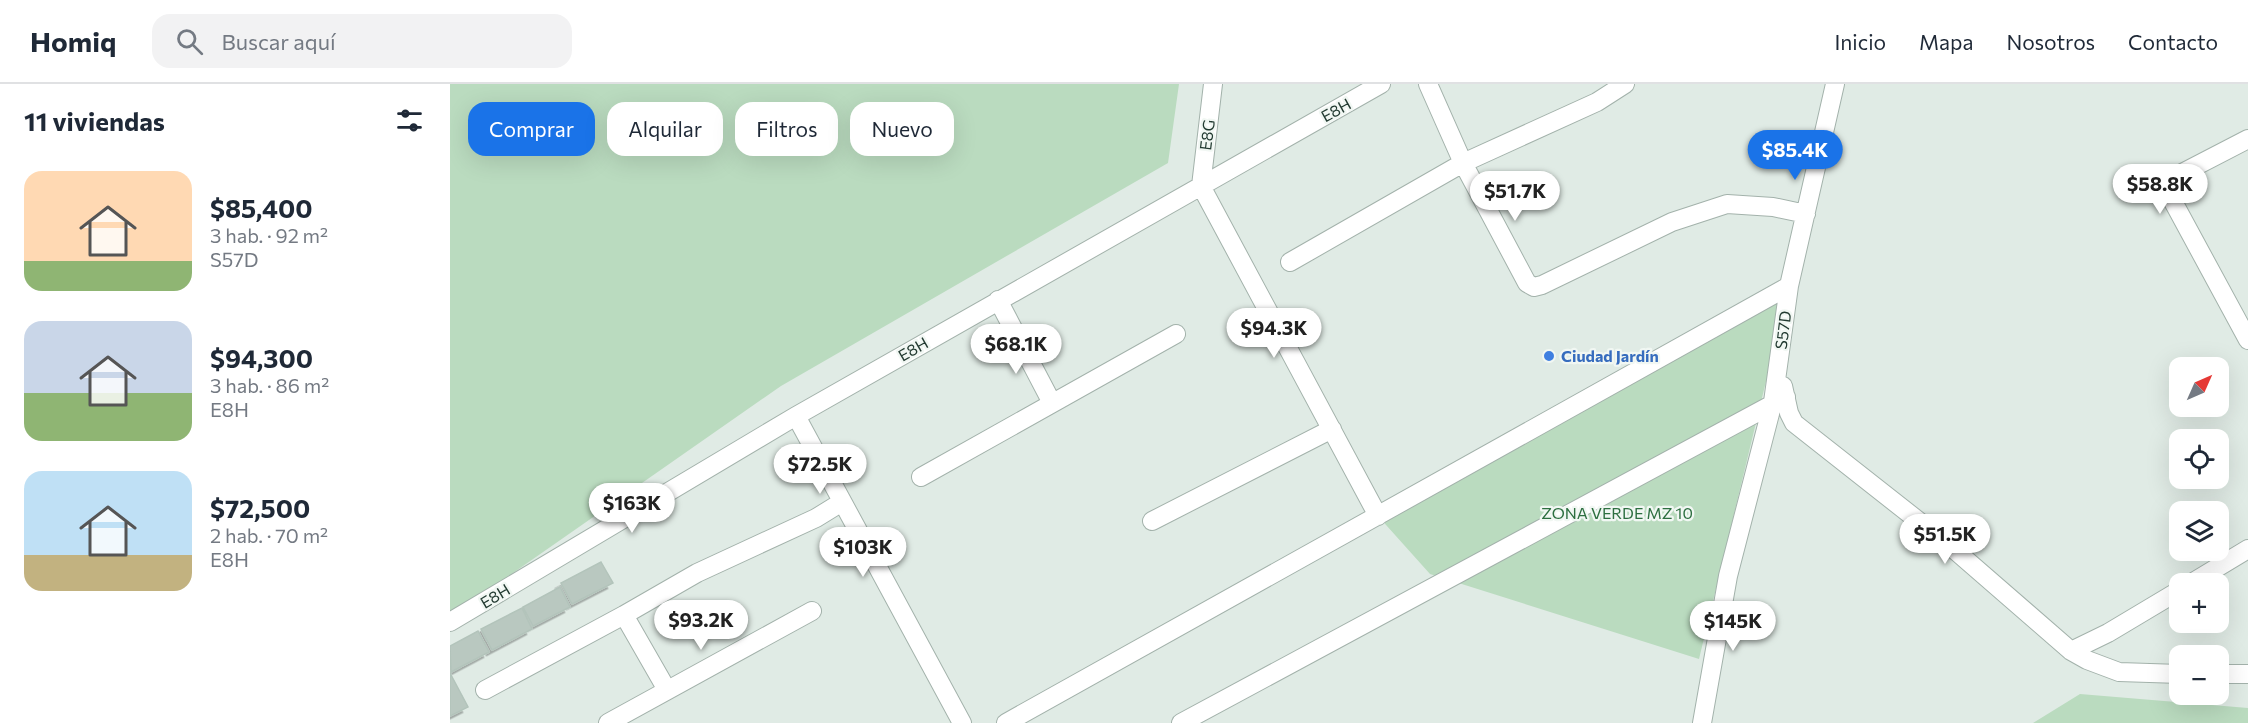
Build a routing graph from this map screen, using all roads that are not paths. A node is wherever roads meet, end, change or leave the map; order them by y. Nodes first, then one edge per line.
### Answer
1 (1214, 84) edge
2 (1381, 84) edge
3 (1428, 84) edge
4 (1625, 84) edge
5 (1835, 84) edge
6 (2248, 139) edge
7 (1463, 163) junction
8 (1201, 186) junction
9 (1806, 214) junction
10 (1290, 262) dead end
11 (1789, 286) junction
12 (998, 300) junction
13 (1176, 334) dead end
14 (2248, 340) edge
15 (1779, 400) junction
16 (1052, 403) junction
17 (796, 416) junction
18 (1332, 429) junction
19 (921, 477) dead end
20 (842, 502) junction
21 (1378, 516) junction
22 (1152, 521) dead end
23 (2248, 549) edge
24 (2208, 573) edge
25 (2169, 597) edge
26 (812, 611) dead end
27 (624, 615) junction
28 (450, 622) edge
29 (2072, 651) junction
30 (2169, 674) edge
31 (2229, 674) edge
32 (2248, 674) edge
33 (485, 690) dead end
34 (667, 690) junction
35 (608, 723) edge
36 (962, 723) edge
37 (1006, 723) edge
38 (1181, 723) edge
39 (1702, 723) edge

1 - 8 street, E8G
2 - 8 street, E8H
3 - 7 street
4 - 7 street
5 - 9 street, S57D
6 - 14 street
7 - 9 street
7 - 10 street
8 - 12 street, E8H
8 - 18 street
9 - 11 street, S57D
11 - 15 street, S57D
11 - 21 street
12 - 16 street
12 - 17 street, E8H
13 - 16 street
15 - 29 street, S57D
15 - 38 street
15 - 39 street
16 - 19 street
17 - 20 street
17 - 28 street, E8H
18 - 21 street
18 - 22 street
20 - 27 street
20 - 36 street
21 - 37 street
23 - 24 street
25 - 29 street
26 - 34 street
27 - 33 street
27 - 34 street
29 - 30 street, S57D
31 - 32 street
34 - 35 street

